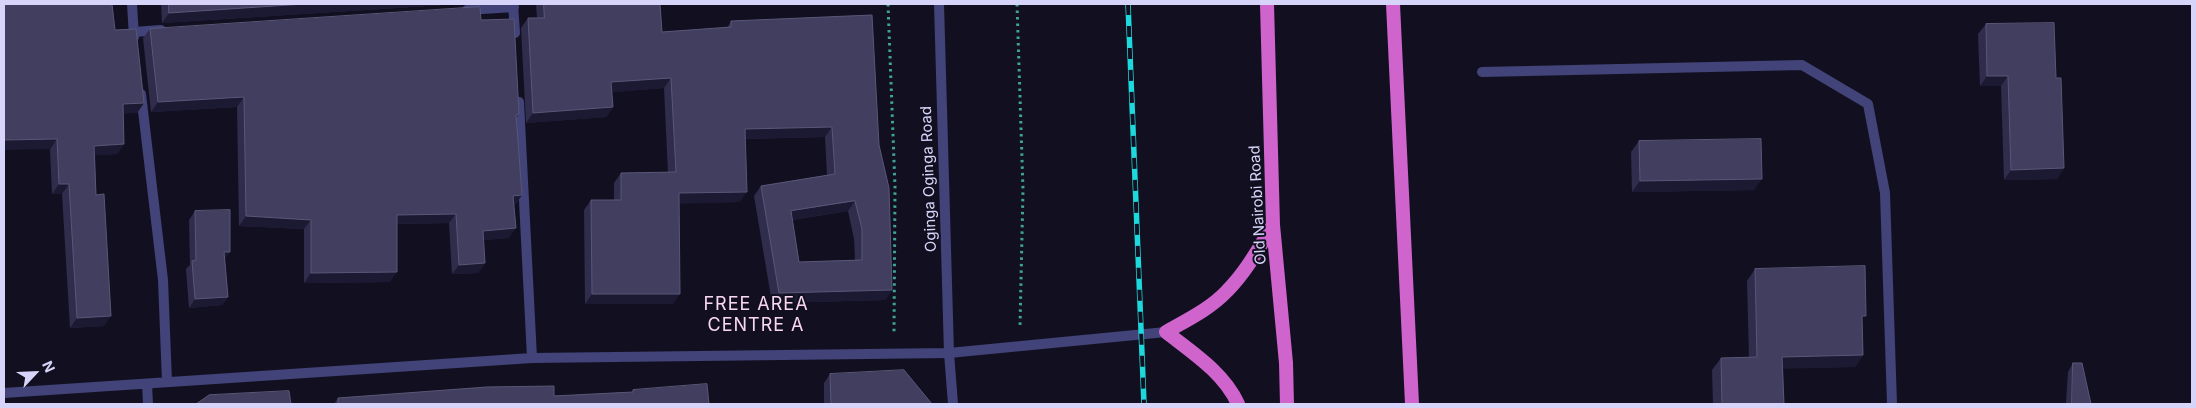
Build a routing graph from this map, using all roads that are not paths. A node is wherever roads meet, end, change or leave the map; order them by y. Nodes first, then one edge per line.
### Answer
1 (132, 4) edge
2 (939, 4) edge
3 (1267, 4) edge
4 (1393, 4) edge
5 (514, 5) edge
6 (455, 10) edge
7 (172, 29) edge
8 (134, 32) junction
9 (516, 46) edge
10 (136, 49) edge
11 (1482, 72) dead end
12 (140, 85) edge
13 (518, 94) edge
14 (1273, 225) junction
15 (1166, 332) junction
16 (949, 353) junction
17 (532, 358) junction
18 (167, 382) junction
19 (147, 384) junction
20 (4, 393) edge
21 (148, 404) edge
22 (953, 404) edge
23 (1238, 404) edge
24 (1287, 404) edge
25 (1412, 404) edge
26 (1892, 404) edge

1 - 8 street
2 - 16 street, Oginga Oginga Road
3 - 14 highway, Old Nairobi Road
4 - 25 highway
5 - 6 street
5 - 9 street
7 - 8 street
8 - 10 street
11 - 26 street
12 - 18 street
13 - 17 street
14 - 15 highway
14 - 24 highway, Old Nairobi Road
15 - 16 street
15 - 23 highway
16 - 17 street
16 - 22 street, Oginga Oginga Road
17 - 18 street
18 - 19 street
19 - 20 street
19 - 21 street

